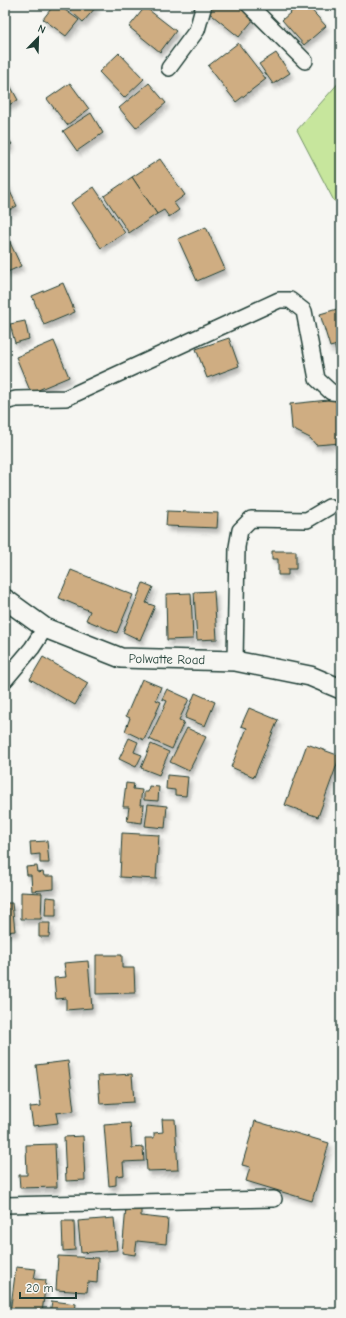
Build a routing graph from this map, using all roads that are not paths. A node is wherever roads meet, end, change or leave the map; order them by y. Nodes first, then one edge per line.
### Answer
1 (204, 5) edge
2 (249, 5) edge
3 (305, 61) dead end
4 (169, 68) dead end
5 (341, 392) edge
6 (5, 402) edge
7 (329, 508) dead end
8 (5, 599) edge
9 (45, 628) junction
10 (235, 661) junction
11 (5, 680) edge
12 (341, 688) edge
13 (274, 1199) dead end
14 (5, 1205) edge

1 - 4 street
2 - 3 street
5 - 6 street
7 - 10 street
8 - 9 street, Polwatte Road
9 - 10 street, Polwatte Road
9 - 11 street
10 - 12 street, Polwatte Road
13 - 14 street

